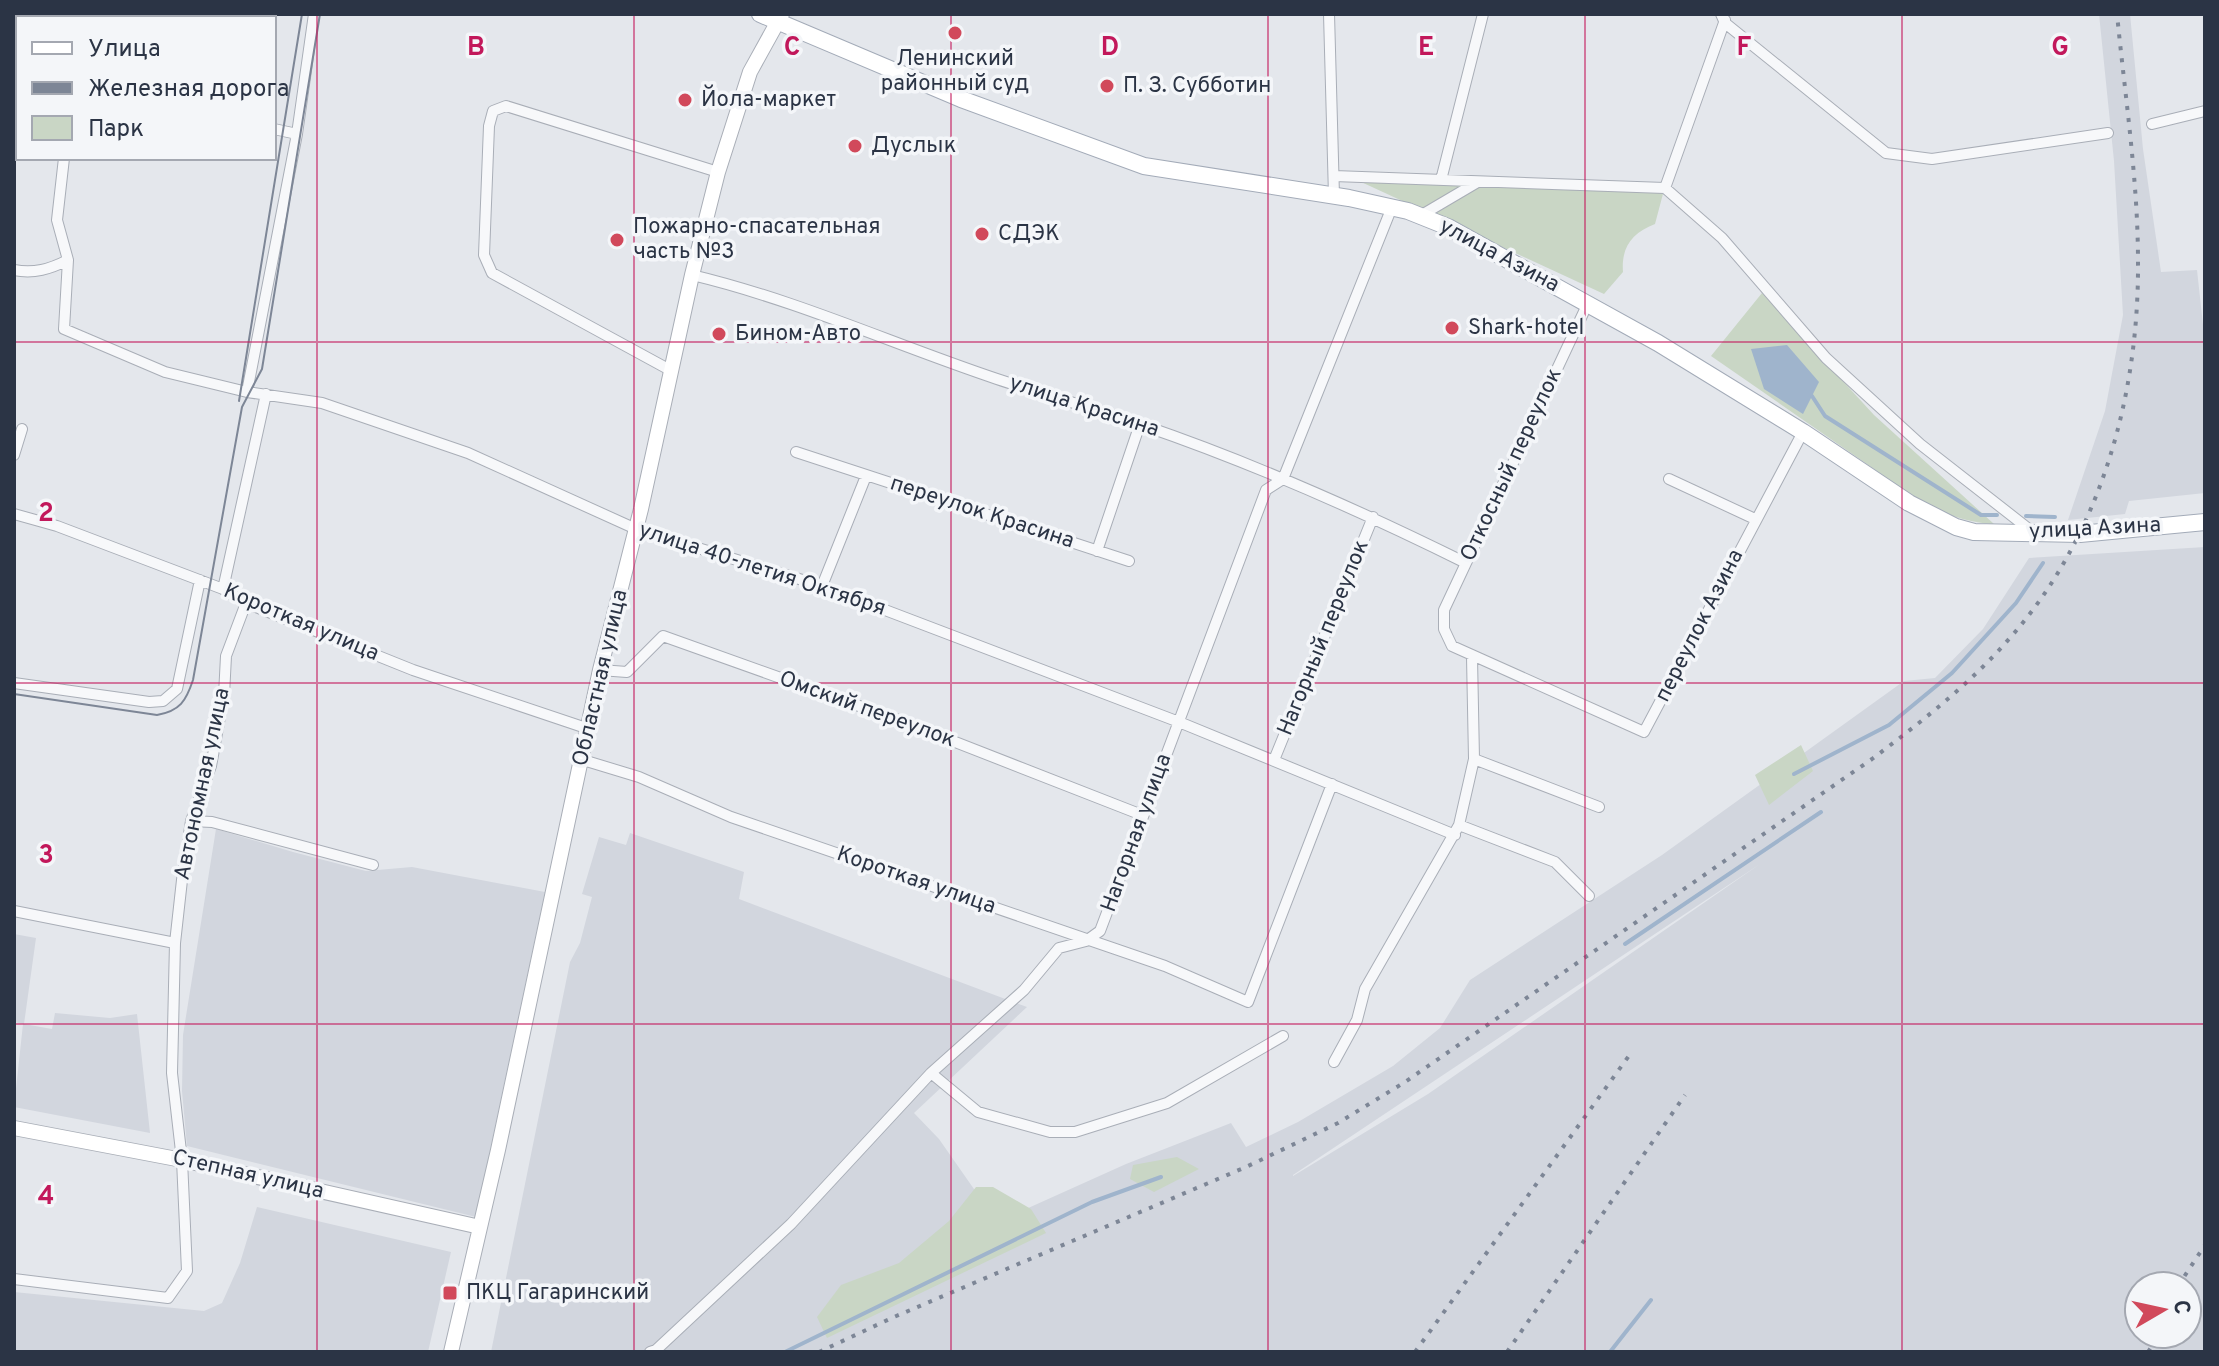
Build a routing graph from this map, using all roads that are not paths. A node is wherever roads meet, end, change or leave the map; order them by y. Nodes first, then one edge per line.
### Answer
1 (314, 14) edge
2 (760, 14) edge
3 (1329, 14) edge
4 (1483, 14) edge
5 (1724, 17) edge
6 (780, 18) edge
7 (2205, 111) edge
8 (2152, 124) dead end
9 (276, 129) edge
10 (2108, 133) dead end
11 (297, 134) junction
12 (64, 160) edge
13 (718, 172) junction
14 (1334, 176) junction
15 (1441, 180) junction
16 (1478, 182) junction
17 (1665, 188) junction
18 (1334, 196) junction
19 (1392, 207) junction
20 (1420, 216) junction
21 (68, 260) junction
22 (14, 270) edge
23 (692, 275) junction
24 (1588, 303) junction
25 (670, 370) junction
26 (247, 392) junction
27 (266, 394) junction
28 (1140, 424) junction
29 (22, 429) dead end
30 (1803, 432) junction
31 (796, 452) dead end
32 (14, 455) edge
33 (866, 476) junction
34 (1283, 479) junction
35 (1669, 479) dead end
36 (15, 514) edge
37 (1373, 517) junction
38 (1755, 519) junction
39 (2205, 522) edge
40 (636, 529) junction
41 (14, 530) edge
42 (2034, 533) junction
43 (1097, 551) junction
44 (1129, 561) dead end
45 (1466, 563) junction
46 (200, 580) junction
47 (822, 586) junction
48 (223, 589) junction
49 (246, 603) junction
50 (1472, 657) junction
51 (600, 670) junction
52 (14, 683) edge
53 (1179, 722) junction
54 (589, 729) junction
55 (1474, 759) junction
56 (583, 760) junction
57 (1274, 760) junction
58 (1332, 784) junction
59 (1599, 807) dead end
60 (1142, 815) junction
61 (191, 821) junction
62 (1457, 830) junction
63 (373, 865) dead end
64 (1589, 896) dead end
65 (14, 911) edge
66 (1086, 941) junction
67 (175, 943) junction
68 (1283, 1036) dead end
69 (1334, 1062) dead end
70 (931, 1073) junction
71 (14, 1128) edge
72 (182, 1160) junction
73 (480, 1227) junction
74 (14, 1279) edge
75 (451, 1352) edge
76 (650, 1352) edge

1 - 11 street
2 - 6 main road, улица Азина
3 - 14 street
4 - 15 street
5 - 10 street
5 - 17 street
6 - 13 main road, Областная улица
6 - 18 main road, улица Азина
7 - 8 street
9 - 11 street
11 - 26 street
12 - 21 street
13 - 23 main road, Областная улица
13 - 25 street
14 - 15 street
14 - 18 street
15 - 16 street
16 - 17 street
16 - 20 street
17 - 42 street
18 - 19 main road, улица Азина
19 - 20 main road, улица Азина
19 - 34 street, Нагорная улица
20 - 24 main road, улица Азина
21 - 22 street
21 - 26 street, улица 40-летия Октября
23 - 25 main road, Областная улица
23 - 28 street, улица Красина
24 - 30 main road, улица Азина
24 - 45 street, Откосный переулок
25 - 40 main road, Областная улица
26 - 27 street, улица 40-летия Октября
27 - 40 street, улица 40-летия Октября
27 - 48 street
28 - 34 street, улица Красина
28 - 43 street, переулок Красина
29 - 32 street
30 - 38 street, переулок Азина
30 - 42 main road, улица Азина
31 - 33 street, переулок Красина
33 - 43 street, переулок Красина
33 - 47 street, переулок Красина
34 - 37 street, улица Красина
34 - 53 street, Нагорная улица
35 - 38 street
36 - 41 street
36 - 46 street, Короткая улица
37 - 45 street, улица Красина
37 - 57 street, Нагорный переулок
38 - 50 street, переулок Азина
39 - 42 main road, улица Азина
40 - 47 street, улица 40-летия Октября
40 - 51 main road, Областная улица
43 - 44 street, переулок Красина
45 - 50 street, Откосный переулок
46 - 48 street, Короткая улица
46 - 52 street, Автономная улица
47 - 53 street, улица 40-летия Октября
48 - 49 street, Короткая улица
49 - 54 street, Короткая улица
49 - 61 street, Автономная улица
50 - 55 street
51 - 54 main road, Областная улица
51 - 60 street, Омский переулок
53 - 57 street, улица 40-летия Октября
53 - 60 street, Нагорная улица
54 - 56 main road, Областная улица
55 - 59 street
55 - 62 street
56 - 66 street, Короткая улица
56 - 73 main road, Областная улица
57 - 58 street, улица 40-летия Октября
58 - 62 street, улица 40-летия Октября
58 - 66 street, Короткая улица
60 - 66 street, Нагорная улица
61 - 63 street
61 - 67 street, Автономная улица
62 - 64 street, улица 40-летия Октября
62 - 69 street
65 - 67 street
66 - 70 street
67 - 72 street, Автономная улица
68 - 70 street
70 - 76 street
71 - 72 main road, Степная улица
72 - 73 main road, Степная улица
72 - 74 street, Автономная улица
73 - 75 main road, Областная улица

